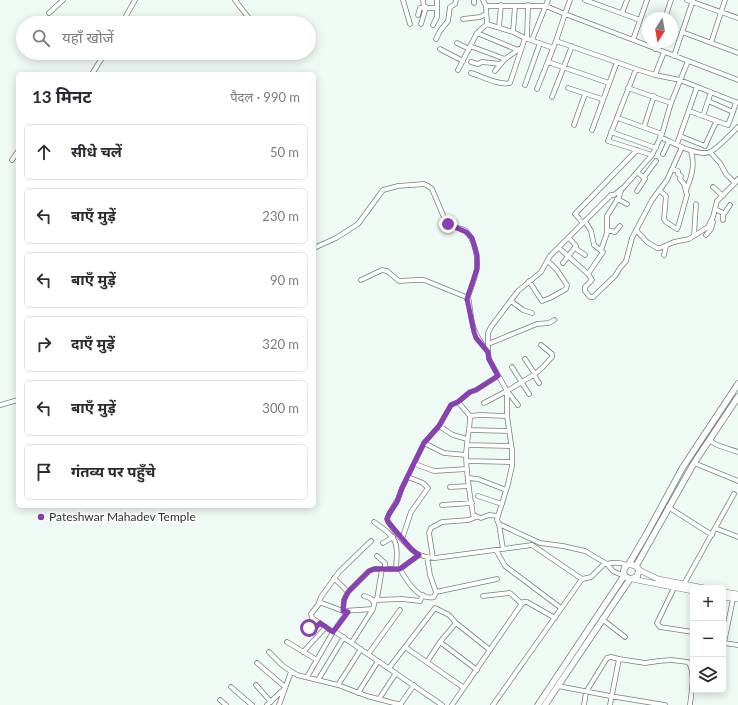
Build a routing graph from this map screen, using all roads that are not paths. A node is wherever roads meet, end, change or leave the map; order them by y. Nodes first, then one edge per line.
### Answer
1 (62, 0) edge
2 (135, 0) edge
3 (235, 0) edge
4 (403, 0) edge
5 (423, 0) edge
6 (437, 0) edge
7 (456, 0) edge
8 (483, 0) edge
9 (548, 0) edge
10 (570, 0) edge
11 (585, 0) edge
12 (627, 0) edge
13 (647, 0) edge
14 (671, 0) edge
15 (687, 0) edge
16 (725, 0) edge
17 (591, 1) edge
18 (692, 1) edge
19 (501, 5) junction
20 (528, 5) junction
21 (486, 6) junction
22 (515, 6) junction
23 (546, 6) junction
24 (425, 7) junction
25 (437, 8) junction
26 (667, 12) edge
27 (721, 12) junction
28 (49, 13) dead end
29 (622, 13) junction
30 (486, 14) junction
31 (565, 14) junction
32 (418, 15) dead end
33 (126, 16) edge
34 (247, 16) edge
35 (738, 18) edge
36 (463, 19) dead end
37 (640, 20) junction
38 (410, 24) dead end
39 (421, 24) dead end
40 (488, 24) junction
41 (433, 25) dead end
42 (499, 27) junction
43 (513, 32) junction
44 (682, 32) junction
45 (477, 33) junction
46 (526, 38) junction
47 (436, 39) dead end
48 (532, 40) junction
49 (633, 40) junction
50 (556, 41) junction
51 (457, 43) dead end
52 (540, 43) junction
53 (642, 43) edge
54 (711, 43) junction
55 (572, 46) junction
56 (469, 48) junction
57 (553, 48) junction
58 (654, 48) edge
59 (440, 49) dead end
60 (520, 49) junction
61 (664, 52) junction
62 (738, 53) edge
63 (674, 56) junction
64 (505, 59) junction
65 (101, 60) edge
66 (463, 61) junction
67 (688, 61) junction
68 (472, 62) dead end
69 (548, 62) junction
70 (617, 62) junction
71 (501, 64) junction
72 (563, 66) junction
73 (636, 69) junction
74 (458, 70) dead end
75 (495, 71) dead end
76 (93, 72) edge
77 (472, 73) dead end
78 (655, 75) junction
79 (680, 80) junction
80 (738, 80) edge
81 (609, 83) junction
82 (525, 85) dead end
83 (697, 87) junction
84 (568, 88) dead end
85 (628, 88) junction
86 (537, 89) dead end
87 (711, 92) junction
88 (585, 94) junction
89 (654, 96) junction
90 (552, 97) dead end
91 (602, 99) junction
92 (708, 101) junction
93 (737, 102) edge
94 (671, 103) junction
95 (689, 111) junction
96 (733, 112) junction
97 (703, 116) junction
98 (618, 118) junction
99 (716, 122) junction
100 (574, 125) dead end
101 (644, 127) junction
102 (738, 127) edge
103 (592, 130) dead end
104 (611, 132) junction
105 (661, 135) junction
106 (680, 136) junction
107 (669, 141) junction
108 (677, 144) junction
109 (682, 146) junction
110 (656, 148) junction
111 (637, 150) junction
112 (690, 151) junction
113 (710, 152) junction
114 (16, 154) edge
115 (663, 154) dead end
116 (652, 155) junction
117 (12, 160) dead end
118 (656, 161) dead end
119 (672, 169) junction
120 (637, 172) junction
121 (678, 174) junction
122 (644, 177) junction
123 (675, 180) dead end
124 (737, 181) edge
125 (713, 187) dead end
126 (621, 190) junction
127 (659, 190) junction
128 (685, 190) junction
129 (637, 191) dead end
130 (723, 196) junction
131 (617, 199) junction
132 (627, 204) dead end
133 (696, 204) dead end
134 (730, 205) dead end
135 (715, 209) junction
136 (724, 214) junction
137 (713, 217) junction
138 (723, 220) dead end
139 (584, 222) junction
140 (620, 226) dead end
141 (607, 230) junction
142 (636, 230) junction
143 (694, 235) junction
144 (706, 235) dead end
145 (569, 238) junction
146 (666, 246) junction
147 (316, 247) edge
148 (559, 248) junction
149 (575, 248) junction
150 (602, 250) junction
151 (664, 254) dead end
152 (585, 255) dead end
153 (568, 257) junction
154 (548, 261) junction
155 (563, 263) dead end
156 (588, 274) junction
157 (361, 280) dead end
158 (529, 281) junction
159 (467, 299) junction
160 (511, 301) junction
161 (532, 313) dead end
162 (554, 320) dead end
163 (488, 344) junction
164 (541, 344) dead end
165 (488, 352) junction
166 (525, 359) dead end
167 (512, 367) dead end
168 (534, 374) junction
169 (498, 376) junction
170 (522, 383) junction
171 (539, 383) dead end
172 (738, 384) edge
173 (507, 391) junction
174 (529, 394) dead end
175 (738, 397) edge
176 (16, 401) edge
177 (458, 402) junction
178 (484, 403) dead end
179 (518, 404) dead end
180 (0, 405) edge
181 (470, 416) junction
182 (507, 416) junction
183 (439, 426) junction
184 (469, 430) junction
185 (509, 430) junction
186 (467, 439) junction
187 (709, 440) junction
188 (424, 443) junction
189 (468, 445) junction
190 (511, 446) junction
191 (738, 452) edge
192 (466, 455) junction
193 (468, 461) junction
194 (512, 462) junction
195 (694, 463) junction
196 (415, 464) junction
197 (468, 469) junction
198 (408, 477) junction
199 (469, 478) junction
200 (738, 481) edge
201 (469, 486) junction
202 (450, 487) dead end
203 (506, 490) junction
204 (734, 494) dead end
205 (478, 496) dead end
206 (472, 503) junction
207 (502, 504) junction
208 (442, 505) dead end
209 (668, 507) junction
210 (498, 516) junction
211 (478, 517) junction
212 (374, 522) dead end
213 (499, 524) junction
214 (715, 528) junction
215 (712, 535) junction
216 (393, 537) junction
217 (526, 537) junction
218 (738, 537) edge
219 (402, 538) junction
220 (372, 541) dead end
221 (383, 543) dead end
222 (540, 544) junction
223 (532, 545) junction
224 (526, 546) junction
225 (503, 549) junction
226 (496, 550) junction
227 (419, 555) junction
228 (377, 556) dead end
229 (427, 557) junction
230 (433, 558) junction
231 (606, 564) junction
232 (628, 564) junction
233 (637, 568) junction
234 (383, 569) junction
235 (398, 569) junction
236 (334, 578) junction
237 (497, 578) dead end
238 (629, 578) junction
239 (582, 579) junction
240 (684, 584) junction
241 (690, 585) edge
242 (674, 588) junction
243 (690, 591) edge
244 (348, 592) junction
245 (436, 592) junction
246 (726, 592) edge
247 (738, 594) edge
248 (423, 595) junction
249 (364, 596) dead end
250 (483, 596) dead end
251 (735, 599) edge
252 (376, 601) junction
253 (319, 602) junction
254 (522, 604) junction
255 (373, 609) junction
256 (400, 610) dead end
257 (559, 610) junction
258 (345, 611) junction
259 (554, 618) junction
260 (602, 619) junction
261 (320, 623) junction
262 (456, 623) junction
263 (305, 626) dead end
264 (326, 628) junction
265 (334, 631) junction
266 (690, 632) edge
267 (726, 634) edge
268 (625, 636) dead end
269 (344, 637) junction
270 (287, 642) dead end
271 (352, 642) junction
272 (440, 642) junction
273 (726, 642) edge
274 (738, 644) edge
275 (405, 647) junction
276 (361, 649) junction
277 (490, 650) junction
278 (269, 652) dead end
279 (304, 652) junction
280 (369, 653) junction
281 (618, 659) junction
282 (317, 660) junction
283 (378, 661) junction
284 (427, 662) junction
285 (257, 663) dead end
286 (389, 668) junction
287 (477, 670) junction
288 (291, 672) junction
289 (396, 673) junction
290 (307, 677) junction
291 (318, 680) junction
292 (256, 685) dead end
293 (338, 685) junction
294 (414, 685) junction
295 (558, 686) junction
296 (231, 687) dead end
297 (284, 688) junction
298 (464, 688) junction
299 (586, 692) junction
300 (358, 693) junction
301 (612, 697) junction
302 (220, 700) dead end
303 (246, 700) junction
304 (379, 700) junction
305 (269, 703) edge
306 (435, 703) edge
307 (638, 703) edge
308 (226, 705) edge
309 (242, 705) edge
310 (252, 705) edge
311 (279, 705) edge
312 (400, 705) edge
313 (442, 705) edge
314 (452, 705) edge
315 (492, 705) edge
316 (538, 705) edge
317 (546, 705) edge
318 (584, 705) edge
319 (610, 705) edge
320 (664, 705) edge
321 (690, 705) edge

1 - 28 street
2 - 33 street
3 - 34 street
4 - 38 street
5 - 24 street
6 - 25 street
7 - 47 street
8 - 21 street
9 - 23 street
10 - 31 street
11 - 17 street
12 - 29 street
13 - 37 street
14 - 26 street
15 - 18 street
16 - 27 street
17 - 29 street
18 - 27 street
18 - 44 street
19 - 21 street
19 - 22 street
19 - 42 street
20 - 22 street
20 - 23 street
20 - 46 street
21 - 30 street
22 - 43 street
23 - 31 street
23 - 48 street
24 - 25 street
24 - 32 street
24 - 39 street
25 - 41 street
27 - 35 street
27 - 54 street
29 - 37 street
30 - 36 street
30 - 40 street
31 - 49 street
31 - 50 street
37 - 49 street
40 - 42 street
40 - 45 street
42 - 43 street
43 - 46 street
44 - 54 street
44 - 63 street
45 - 56 street
45 - 60 street
46 - 48 street
46 - 60 street
48 - 52 street
49 - 53 street
50 - 55 street
50 - 57 street
51 - 56 street
52 - 57 street
52 - 82 street
54 - 62 street
55 - 70 street
55 - 72 street
56 - 64 street
56 - 66 street
57 - 69 street
58 - 61 street
59 - 66 street
60 - 64 street
60 - 77 street
61 - 63 street
61 - 78 street
63 - 67 street
64 - 71 street
65 - 76 street
66 - 74 street
67 - 79 street
67 - 80 street
68 - 71 street
69 - 72 street
69 - 86 street
70 - 73 street
70 - 81 street
71 - 75 street
72 - 81 street
72 - 90 street
73 - 78 street
73 - 85 street
78 - 79 street
79 - 83 street
79 - 94 street
81 - 91 street
83 - 87 street
83 - 95 street
84 - 88 street
85 - 89 street
85 - 98 street
87 - 92 street
87 - 93 street
88 - 91 street
88 - 100 street
89 - 94 street
89 - 101 street
91 - 103 street
92 - 96 street
92 - 97 street
93 - 96 street
94 - 105 street
95 - 97 street
95 - 106 street
96 - 99 street
97 - 99 street
98 - 101 street
98 - 104 street
99 - 106 street
101 - 105 street
102 - 113 street
104 - 110 street
104 - 111 street
105 - 107 street
105 - 110 street
106 - 108 street
107 - 108 street
107 - 115 street
108 - 109 street
109 - 112 street
109 - 119 street
110 - 116 street
111 - 116 street
111 - 139 street
112 - 113 street
112 - 128 street
113 - 124 street
114 - 117 street
116 - 120 street
118 - 122 street
119 - 121 street
119 - 127 street
120 - 122 street
120 - 126 street
121 - 123 street
121 - 128 street
122 - 129 street
124 - 130 street
125 - 130 street
126 - 131 street
126 - 139 street
127 - 128 street
127 - 142 street
130 - 135 street
131 - 132 street
131 - 141 street
133 - 143 street
134 - 136 street
135 - 136 street
135 - 137 street
136 - 138 street
137 - 143 street
137 - 144 street
139 - 145 street
139 - 150 street
140 - 141 street
141 - 150 street
142 - 146 street
142 - 156 street
143 - 146 street
145 - 148 street
145 - 149 street
146 - 151 street
147 - 159 street
148 - 153 street
148 - 154 street
149 - 152 street
149 - 153 street
150 - 156 street
153 - 155 street
153 - 156 street
154 - 158 street
154 - 158 street
157 - 159 street
158 - 160 street
159 - 165 street
160 - 161 street
160 - 163 street
162 - 163 street
163 - 165 street
164 - 168 street
165 - 169 street
166 - 168 street
167 - 170 street
168 - 170 street
168 - 171 street
169 - 173 street
169 - 177 street
170 - 173 street
170 - 174 street
172 - 232 main road
173 - 178 street
173 - 179 street
173 - 182 street
175 - 187 main road
176 - 180 street
177 - 181 street
177 - 183 street
181 - 182 street
181 - 184 street
182 - 185 street
183 - 186 street
183 - 188 street
184 - 185 street
184 - 186 street
185 - 190 street
186 - 189 street
187 - 191 street
187 - 195 main road
188 - 192 street
188 - 196 street
189 - 190 street
189 - 192 street
190 - 194 street
192 - 193 street
193 - 194 street
193 - 197 street
194 - 203 street
195 - 200 street
195 - 209 main road
196 - 197 street
196 - 198 street
197 - 199 street
198 - 219 street
198 - 219 street
199 - 201 street
199 - 203 street
201 - 202 street
201 - 206 street
203 - 207 street
204 - 214 street
205 - 207 street
206 - 208 street
206 - 211 street
207 - 210 street
209 - 215 street
209 - 233 main road
210 - 211 street
210 - 213 street
211 - 230 street
212 - 216 street
213 - 217 street
213 - 225 street
214 - 215 street
214 - 218 street
215 - 240 street
216 - 221 street
216 - 235 street
217 - 222 street
217 - 224 street
219 - 227 street
220 - 236 street
222 - 223 street
222 - 231 street
223 - 224 street
223 - 239 street
224 - 225 street
225 - 226 street
226 - 230 street
226 - 257 street
227 - 229 street
227 - 235 street
228 - 234 street
229 - 230 street
229 - 245 street
231 - 232 street
231 - 238 street
231 - 239 street
232 - 233 main road
232 - 238 main road
233 - 238 main road
233 - 240 street
234 - 235 street
234 - 244 street
234 - 252 street
235 - 248 street
236 - 244 street
236 - 253 street
237 - 245 street
238 - 242 street
238 - 260 main road
238 - 316 main road
239 - 257 street
240 - 241 street
242 - 243 street
242 - 266 street
244 - 258 street
245 - 248 street
246 - 247 street
248 - 252 street
249 - 252 street
250 - 254 street
251 - 267 street
252 - 255 street
253 - 258 street
253 - 261 street
254 - 259 street
254 - 277 street
255 - 258 street
255 - 271 street
256 - 280 street
257 - 259 street
258 - 265 street
259 - 315 street
260 - 268 street
260 - 295 main road
261 - 263 street
261 - 264 street
262 - 272 street
262 - 275 street
262 - 277 street
264 - 265 street
264 - 279 street
265 - 269 street
265 - 282 street
269 - 271 street
269 - 291 street
270 - 279 street
271 - 276 street
272 - 284 street
272 - 287 street
273 - 274 street
275 - 284 street
275 - 286 street
276 - 280 street
276 - 293 street
277 - 287 street
278 - 288 street
279 - 282 street
280 - 283 street
281 - 299 street
281 - 301 street
281 - 321 street
282 - 290 street
283 - 286 street
283 - 300 street
284 - 298 street
285 - 297 street
286 - 289 street
287 - 298 street
288 - 290 street
288 - 297 street
289 - 294 street
289 - 304 street
290 - 291 street
291 - 293 street
292 - 305 street
293 - 300 street
294 - 306 street
294 - 312 street
295 - 299 street
295 - 317 main road
296 - 303 street
297 - 305 street
297 - 311 street
298 - 314 street
299 - 301 street
299 - 318 street
300 - 304 street
301 - 307 street
301 - 319 street
302 - 308 street
303 - 309 street
303 - 310 street
304 - 312 street
306 - 313 street
307 - 320 street

